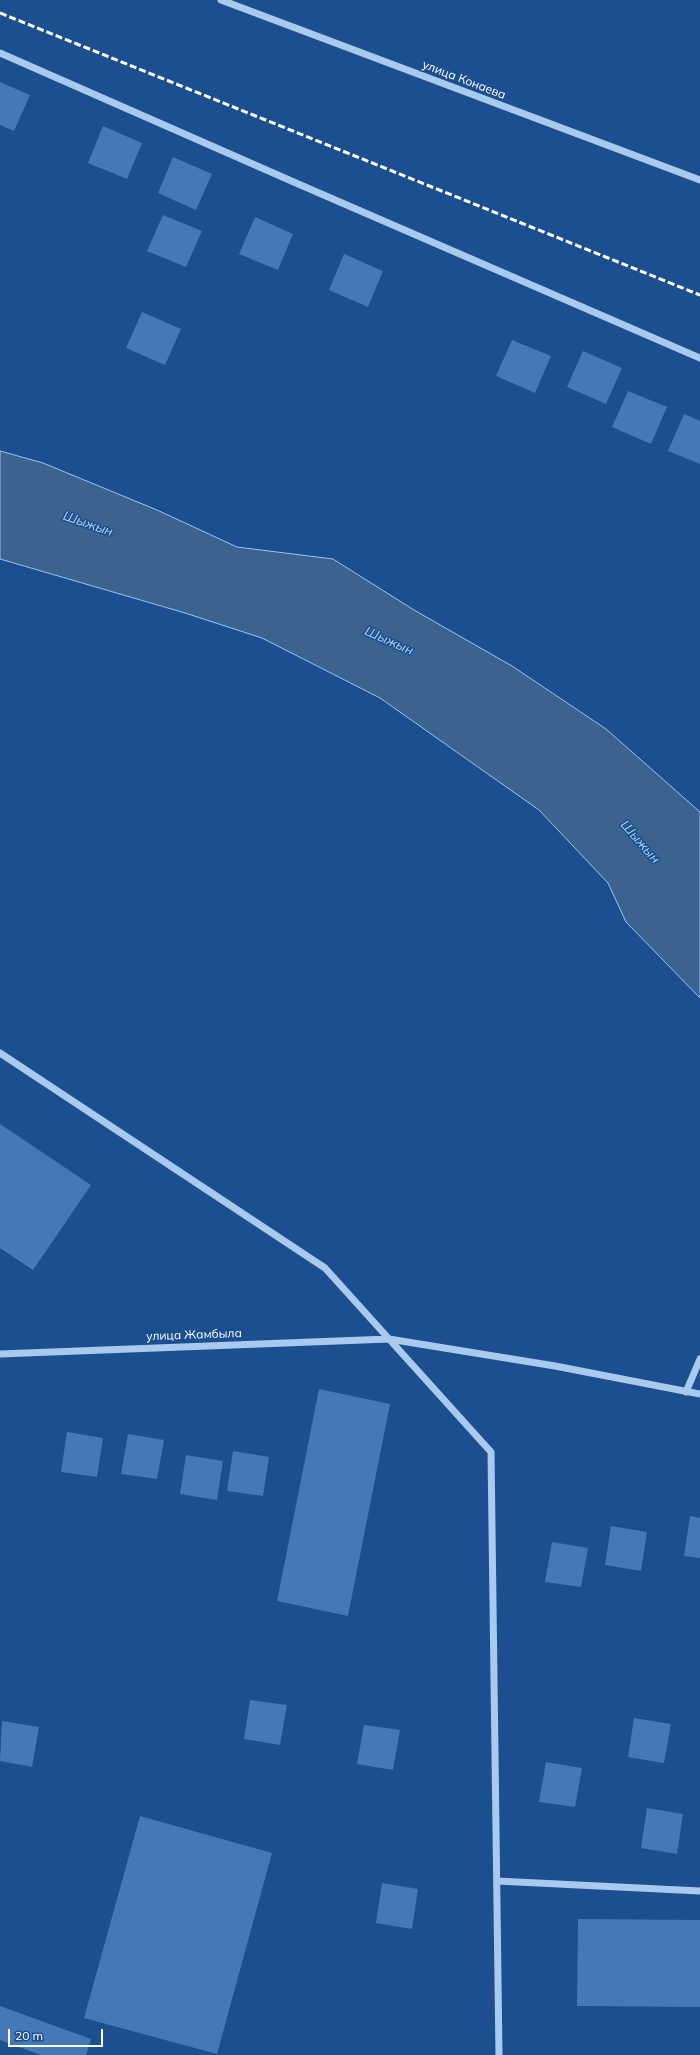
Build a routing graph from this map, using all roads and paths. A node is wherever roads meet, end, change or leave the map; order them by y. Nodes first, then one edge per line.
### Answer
1 (221, 0) edge
2 (0, 52) edge
3 (700, 180) edge
4 (700, 358) edge
5 (0, 1053) edge
6 (389, 1339) junction
7 (0, 1354) edge
8 (700, 1359) edge
9 (686, 1392) junction
10 (700, 1394) edge
11 (497, 1881) junction
12 (700, 1891) edge
13 (499, 2055) edge

1 - 3 street, улица Конаева
2 - 4 street
5 - 6 street
6 - 7 street, улица Жамбыла
6 - 9 street, улица Жамбыла
6 - 11 street
8 - 9 street
9 - 10 street, улица Жамбыла
11 - 12 street
11 - 13 street

